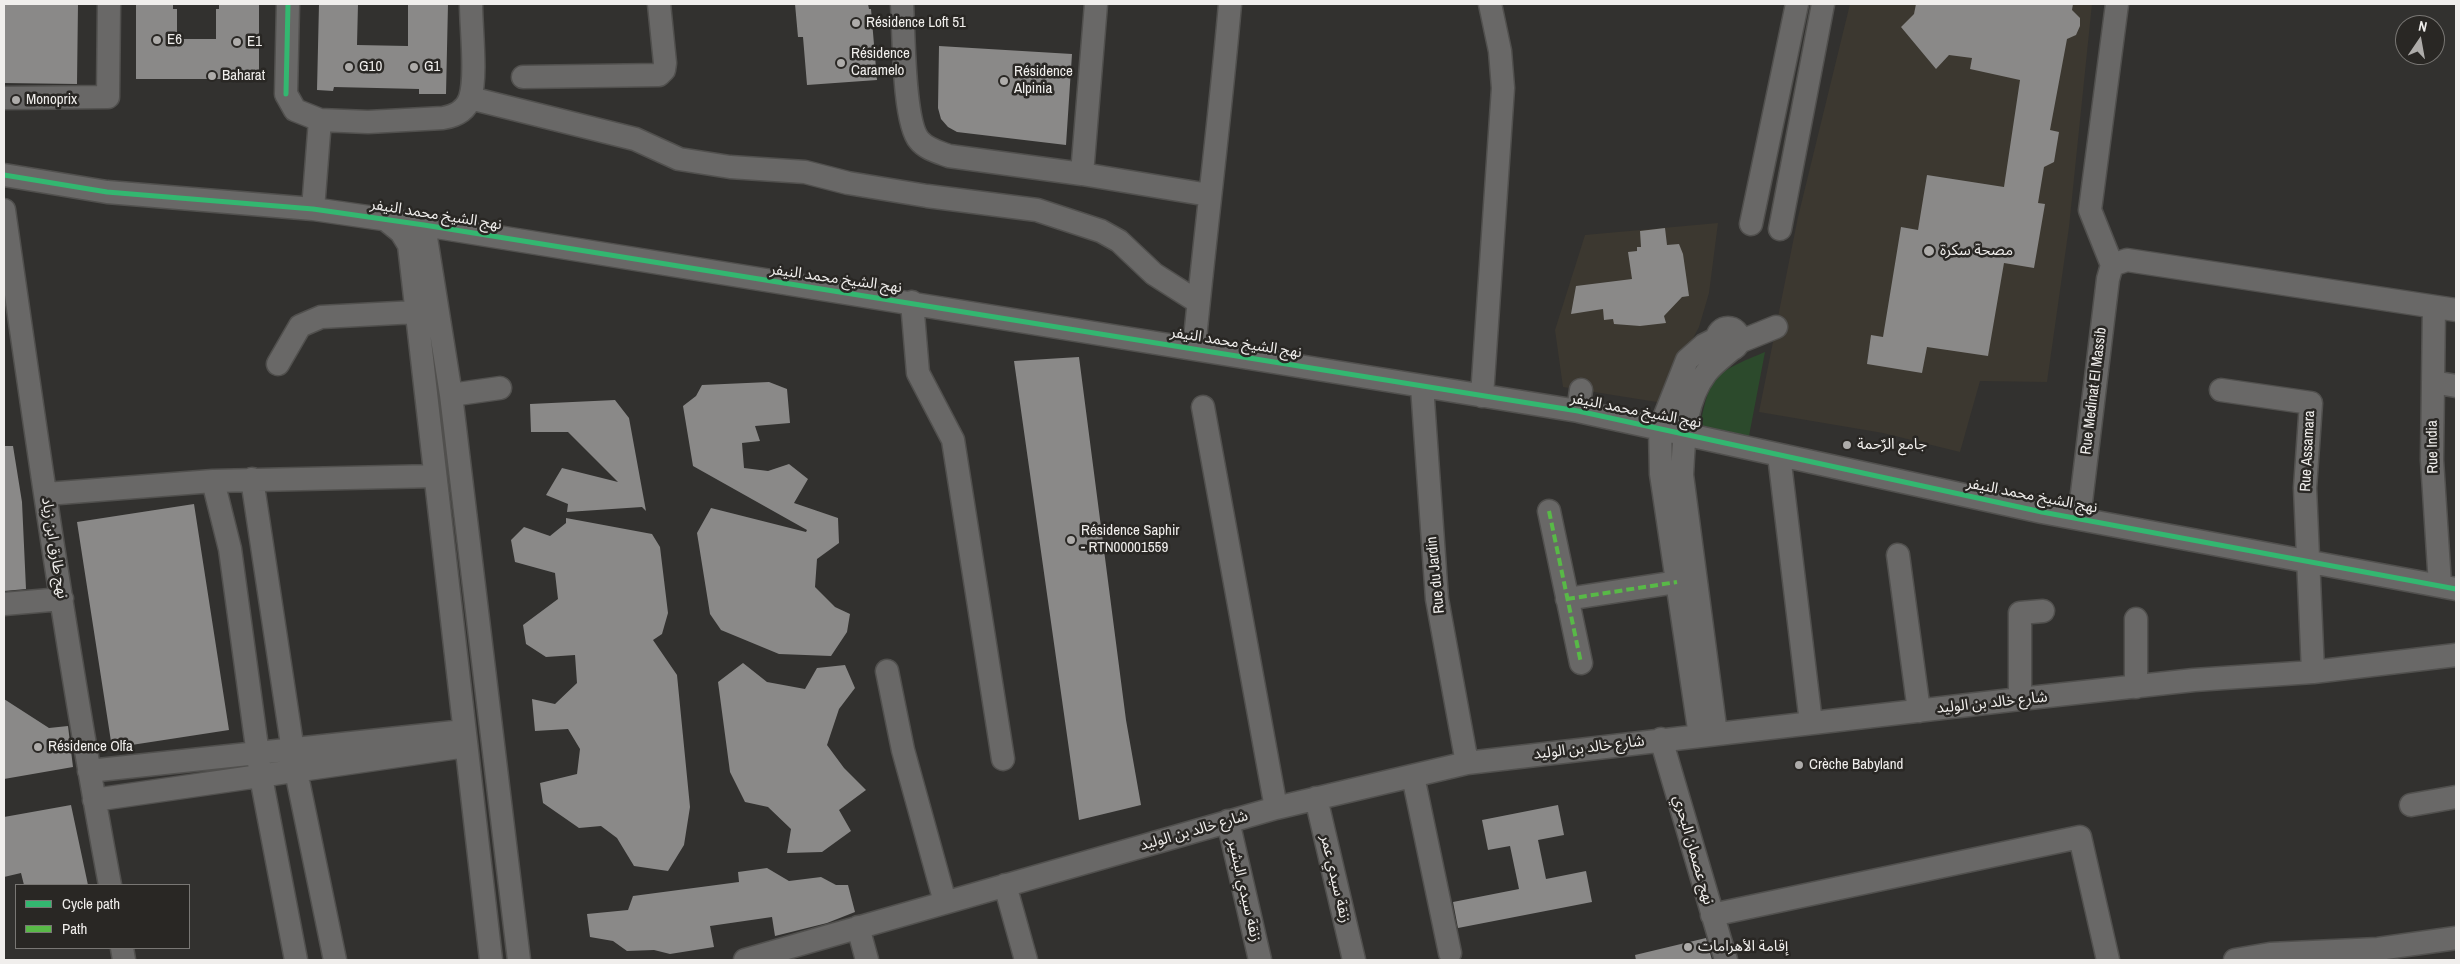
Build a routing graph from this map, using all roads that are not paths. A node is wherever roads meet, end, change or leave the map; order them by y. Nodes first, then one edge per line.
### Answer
1 (108, 4) edge
2 (288, 4) edge
3 (471, 4) edge
4 (659, 4) edge
5 (902, 4) edge
6 (1096, 4) edge
7 (1230, 4) edge
8 (1490, 4) edge
9 (1797, 4) edge
10 (1823, 4) edge
11 (2117, 4) edge
12 (523, 77) dead end
13 (4, 98) edge
14 (470, 98) junction
15 (320, 120) junction
16 (1082, 174) junction
17 (4, 175) edge
18 (1209, 195) junction
19 (313, 209) junction
20 (4, 210) edge
21 (386, 220) junction
22 (1751, 224) dead end
23 (424, 225) junction
24 (1780, 229) dead end
25 (2112, 265) junction
26 (912, 302) junction
27 (1198, 302) junction
28 (2434, 308) junction
29 (2456, 310) edge
30 (416, 312) junction
31 (1776, 327) dead end
32 (1729, 343) junction
33 (14, 346) edge
34 (1194, 349) junction
35 (278, 364) dead end
36 (2433, 382) junction
37 (1422, 386) junction
38 (2456, 386) edge
39 (500, 388) dead end
40 (2221, 390) dead end
41 (451, 395) junction
42 (1482, 396) junction
43 (1202, 407) dead end
44 (1660, 428) junction
45 (1684, 433) junction
46 (1779, 455) junction
47 (435, 476) junction
48 (252, 479) junction
49 (213, 481) junction
50 (46, 494) junction
51 (1549, 511) dead end
52 (2079, 518) junction
53 (1898, 555) dead end
54 (2310, 560) junction
55 (1677, 582) junction
56 (2448, 587) edge
57 (1567, 598) junction
58 (62, 599) junction
59 (4, 604) edge
60 (2043, 611) dead end
61 (2136, 619) dead end
62 (2456, 655) edge
63 (1581, 663) dead end
64 (887, 671) dead end
65 (2313, 672) junction
66 (2136, 687) junction
67 (2020, 699) junction
68 (1919, 711) junction
69 (1811, 723) junction
70 (1708, 735) junction
71 (465, 739) junction
72 (1661, 739) junction
73 (258, 754) junction
74 (1002, 759) dead end
75 (295, 761) junction
76 (1467, 763) junction
77 (89, 771) junction
78 (1413, 776) junction
79 (261, 777) junction
80 (2456, 797) edge
81 (1316, 798) junction
82 (94, 800) junction
83 (2411, 805) dead end
84 (1276, 808) junction
85 (1228, 821) junction
86 (110, 884) edge
87 (1005, 885) junction
88 (945, 902) junction
89 (1712, 915) junction
90 (858, 927) junction
91 (2456, 938) edge
92 (1450, 953) dead end
93 (2271, 957) edge
94 (296, 960) edge
95 (334, 960) edge
96 (491, 960) edge
97 (519, 960) edge
98 (745, 960) edge
99 (867, 960) edge
100 (1026, 960) edge
101 (1260, 960) edge
102 (1354, 960) edge
103 (1726, 960) edge
104 (2108, 960) edge
105 (2235, 960) edge

1 - 13 street
2 - 15 street
3 - 14 street
4 - 12 street
5 - 16 street
6 - 16 street
7 - 18 street
8 - 42 street
9 - 22 street
10 - 24 street
11 - 25 street
14 - 15 street
14 - 27 street
15 - 19 street
16 - 18 street
17 - 19 street, نهج الشيخ محمد النيفر
18 - 27 street
19 - 21 street, نهج الشيخ محمد النيفر
20 - 33 street, نهج طارق ابن زياد
21 - 23 street, نهج الشيخ محمد النيفر
21 - 30 street
23 - 26 street, نهج الشيخ محمد النيفر
23 - 41 street
25 - 28 street
25 - 52 street, Rue Medinat El Massib
26 - 34 street, نهج الشيخ محمد النيفر
26 - 74 street
27 - 34 street
28 - 29 street
28 - 36 street, Rue India
30 - 35 street
30 - 47 street
31 - 32 street
32 - 44 street
32 - 45 street
33 - 50 street, نهج طارق ابن زياد
34 - 37 street, نهج الشيخ محمد النيفر
36 - 38 street
36 - 56 street, Rue India
37 - 42 street, نهج الشيخ محمد النيفر
37 - 76 street, Rue du Jardin
39 - 41 street
40 - 54 street, Rue Assamara
41 - 97 street
42 - 44 street, نهج الشيخ محمد النيفر
43 - 84 street
44 - 45 street, نهج الشيخ محمد النيفر
44 - 55 street
45 - 46 street, نهج الشيخ محمد النيفر
45 - 70 street
46 - 52 street, نهج الشيخ محمد النيفر
46 - 69 street
47 - 48 street
47 - 71 street
48 - 49 street
48 - 75 street
49 - 50 street
49 - 73 street
50 - 58 street, نهج طارق ابن زياد
51 - 57 street
52 - 54 street, نهج الشيخ محمد النيفر
53 - 68 street
54 - 56 street, نهج الشيخ محمد النيفر
54 - 65 street
55 - 57 street
55 - 70 street
57 - 63 street
58 - 59 street
58 - 77 street, نهج طارق ابن زياد
60 - 67 street
61 - 66 street
62 - 65 street, شارع خالد بن الوليد
64 - 88 street
65 - 66 street, شارع خالد بن الوليد
66 - 67 street, شارع خالد بن الوليد
67 - 68 street, شارع خالد بن الوليد
68 - 69 street, شارع خالد بن الوليد
69 - 70 street, شارع خالد بن الوليد
70 - 72 street, شارع خالد بن الوليد
71 - 75 street
71 - 96 street
72 - 76 street, شارع خالد بن الوليد
72 - 89 street, نهج عصمان البحري
73 - 75 street
73 - 77 street
73 - 79 street
75 - 79 street
75 - 95 street
76 - 78 street, شارع خالد بن الوليد
77 - 82 street, نهج طارق ابن زياد
78 - 81 street, شارع خالد بن الوليد
78 - 92 street
79 - 82 street
79 - 94 street
80 - 83 street
81 - 84 street, شارع خالد بن الوليد
81 - 102 street, زنقة سيدي عمر
82 - 86 street, نهج طارق ابن زياد
84 - 85 street, شارع خالد بن الوليد
85 - 87 street, شارع خالد بن الوليد
85 - 101 street, زنقة سيدي البشير
87 - 88 street, شارع خالد بن الوليد
87 - 100 street
88 - 90 street, شارع خالد بن الوليد
89 - 103 street, نهج عصمان البحري
89 - 104 street
90 - 98 street, شارع خالد بن الوليد
90 - 99 street
91 - 93 street
93 - 105 street

